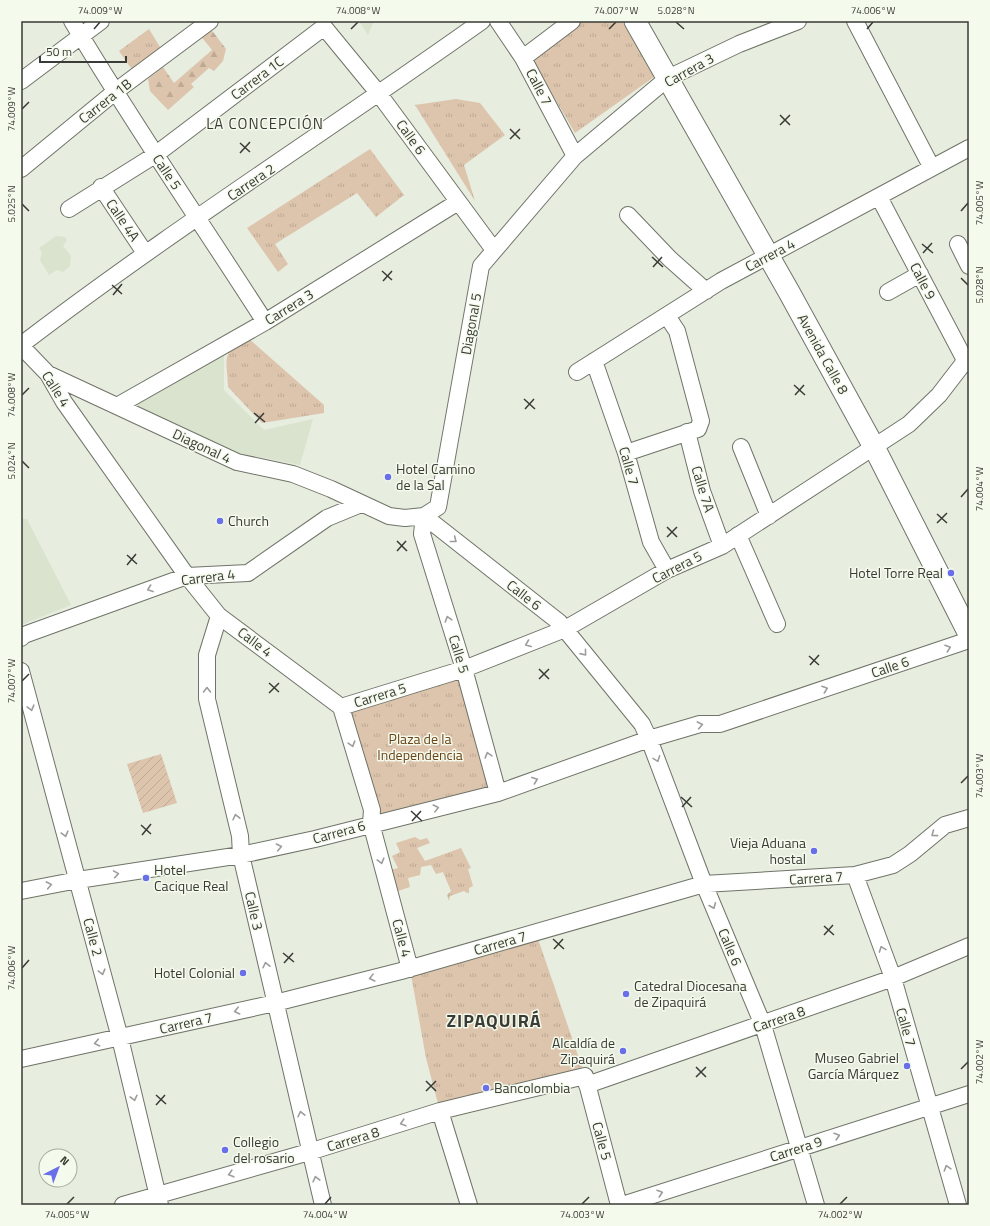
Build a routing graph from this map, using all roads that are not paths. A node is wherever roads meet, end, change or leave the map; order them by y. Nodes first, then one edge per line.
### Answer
1 (72, 21) edge
2 (101, 21) edge
3 (210, 21) edge
4 (482, 21) edge
5 (498, 21) edge
6 (572, 21) edge
7 (635, 21) edge
8 (798, 21) edge
9 (855, 21) edge
10 (324, 27) joint
11 (81, 36) junction
12 (523, 58) junction
13 (668, 78) junction
14 (21, 81) edge
15 (116, 91) junction
16 (379, 94) junction
17 (969, 148) edge
18 (155, 155) junction
19 (575, 156) junction
20 (932, 168) junction
21 (21, 169) edge
22 (101, 188) junction
23 (878, 197) junction
24 (458, 202) junction
25 (69, 209) dead end
26 (628, 215) dead end
27 (198, 218) junction
28 (958, 244) dead end
29 (494, 250) junction
30 (145, 253) junction
31 (768, 255) junction
32 (969, 266) edge
33 (920, 274) junction
34 (706, 291) junction
35 (888, 292) dead end
36 (667, 316) junction
37 (266, 322) junction
38 (21, 345) edge
39 (968, 360) edge
40 (594, 361) junction
41 (577, 372) dead end
42 (48, 374) junction
43 (117, 406) junction
44 (694, 429) junction
45 (741, 447) dead end
46 (874, 447) junction
47 (626, 453) junction
48 (361, 504) junction
49 (424, 516) junction
50 (768, 516) junction
51 (738, 535) junction
52 (722, 546) junction
53 (667, 570) junction
54 (187, 576) junction
55 (219, 616) junction
56 (777, 624) dead end
57 (565, 629) junction
58 (969, 634) edge
59 (21, 638) edge
60 (969, 640) edge
61 (464, 669) junction
62 (21, 671) edge
63 (341, 707) junction
64 (649, 739) junction
65 (498, 793) junction
66 (969, 818) edge
67 (371, 824) junction
68 (241, 855) junction
69 (854, 875) junction
70 (78, 880) junction
71 (704, 884) junction
72 (21, 891) edge
73 (969, 946) edge
74 (410, 969) junction
75 (893, 978) junction
76 (275, 1003) junction
77 (763, 1025) junction
78 (120, 1038) junction
79 (21, 1059) edge
80 (586, 1081) junction
81 (969, 1094) edge
82 (929, 1108) junction
83 (440, 1112) junction
84 (800, 1147) junction
85 (309, 1152) junction
86 (159, 1200) edge
87 (123, 1205) edge
88 (323, 1205) edge
89 (469, 1205) edge
90 (621, 1205) edge
91 (816, 1205) edge
92 (958, 1205) edge

1 - 11 street, Calle 5
2 - 11 street
3 - 15 street, Carrera 1B
4 - 16 street, Carrera 2
5 - 12 street, Calle 7
6 - 12 street
7 - 13 main road, Avenida Calle 8
8 - 13 street, Carrera 3
9 - 20 street
10 - 16 street, Calle 6
10 - 18 street, Carrera 1C
11 - 14 street
11 - 15 street, Calle 5
12 - 19 street, Calle 7
13 - 19 street, Carrera 3
13 - 31 main road, Avenida Calle 8
15 - 18 street, Calle 5
15 - 21 street, Carrera 1B
16 - 24 street, Calle 6
16 - 27 street, Carrera 2
17 - 20 street, Carrera 4
18 - 22 street, Carrera 1C
18 - 27 street, Calle 5
19 - 29 street, Diagonal 5
20 - 23 street, Carrera 4
22 - 25 street, Carrera 1C
22 - 30 street, Calle 4A
23 - 31 street, Carrera 4
23 - 33 street, Calle 9
24 - 29 street, Calle 6
24 - 37 street, Carrera 3
26 - 34 street
27 - 30 street, Carrera 2
27 - 37 street, Calle 5
28 - 32 street
29 - 49 street, Diagonal 5
30 - 38 street, Carrera 2
31 - 34 street, Carrera 4
31 - 46 main road, Avenida Calle 8
33 - 35 street
33 - 39 street, Calle 9
34 - 36 street, Carrera 4
36 - 40 street, Carrera 4
36 - 44 street, Calle 7A
37 - 43 street, Carrera 3
38 - 42 street, Calle 4
39 - 46 street, Carrera 5
40 - 41 street, Carrera 4
40 - 47 street, Calle 7
42 - 43 street, Diagonal 4
42 - 54 street, Calle 4
43 - 48 street, Diagonal 4
44 - 47 street
44 - 52 street, Calle 7A
45 - 50 street
46 - 50 street, Carrera 5
46 - 58 main road, Avenida Calle 8
47 - 53 street, Calle 7
48 - 49 street
48 - 54 street, Carrera 4
49 -> 57 street, Calle 6
61 -> 49 street, Calle 5
50 - 51 street, Carrera 5
51 - 52 street, Carrera 5
51 - 56 street
52 - 53 street, Carrera 5
53 - 57 street, Carrera 5
54 - 55 street, Calle 4
54 -> 59 street, Carrera 4
55 - 63 street, Calle 4
68 -> 55 street, Calle 3
57 -> 61 street, Carrera 5
57 -> 64 street, Calle 6
64 -> 60 street, Calle 6
61 - 63 street, Carrera 5
65 -> 61 street, Calle 5
62 -> 70 street, Calle 2
63 -> 67 street, Calle 4
65 -> 64 street, Carrera 6
64 -> 71 street, Calle 6
67 -> 65 street, Carrera 6
66 -> 69 street, Carrera 7
68 -> 67 street, Carrera 6
67 -> 74 street, Calle 4
70 -> 68 street, Carrera 6
76 -> 68 street, Calle 3
69 - 71 street, Carrera 7
75 -> 69 street, Calle 7
72 -> 70 street, Carrera 6
70 -> 78 street, Calle 2
71 - 74 street, Carrera 7
71 -> 77 street, Calle 6
73 - 75 street, Carrera 8
74 -> 76 street, Carrera 7
75 - 77 street, Carrera 8
75 - 82 street, Calle 7
76 -> 78 street, Carrera 7
85 -> 76 street, Calle 3
77 - 80 street, Carrera 8
77 - 84 street, Calle 6
78 -> 79 street, Carrera 7
78 -> 86 street, Calle 2
80 - 83 street, Carrera 8
80 - 90 street, Calle 5
81 - 82 street, Carrera 9
84 -> 82 street, Carrera 9
92 -> 82 street, Calle 7
83 -> 85 street, Carrera 8
83 - 89 street
90 -> 84 street, Carrera 9
84 - 91 street, Calle 6
85 -> 86 street, Carrera 8
88 -> 85 street, Calle 3
86 - 87 street, Carrera 8

